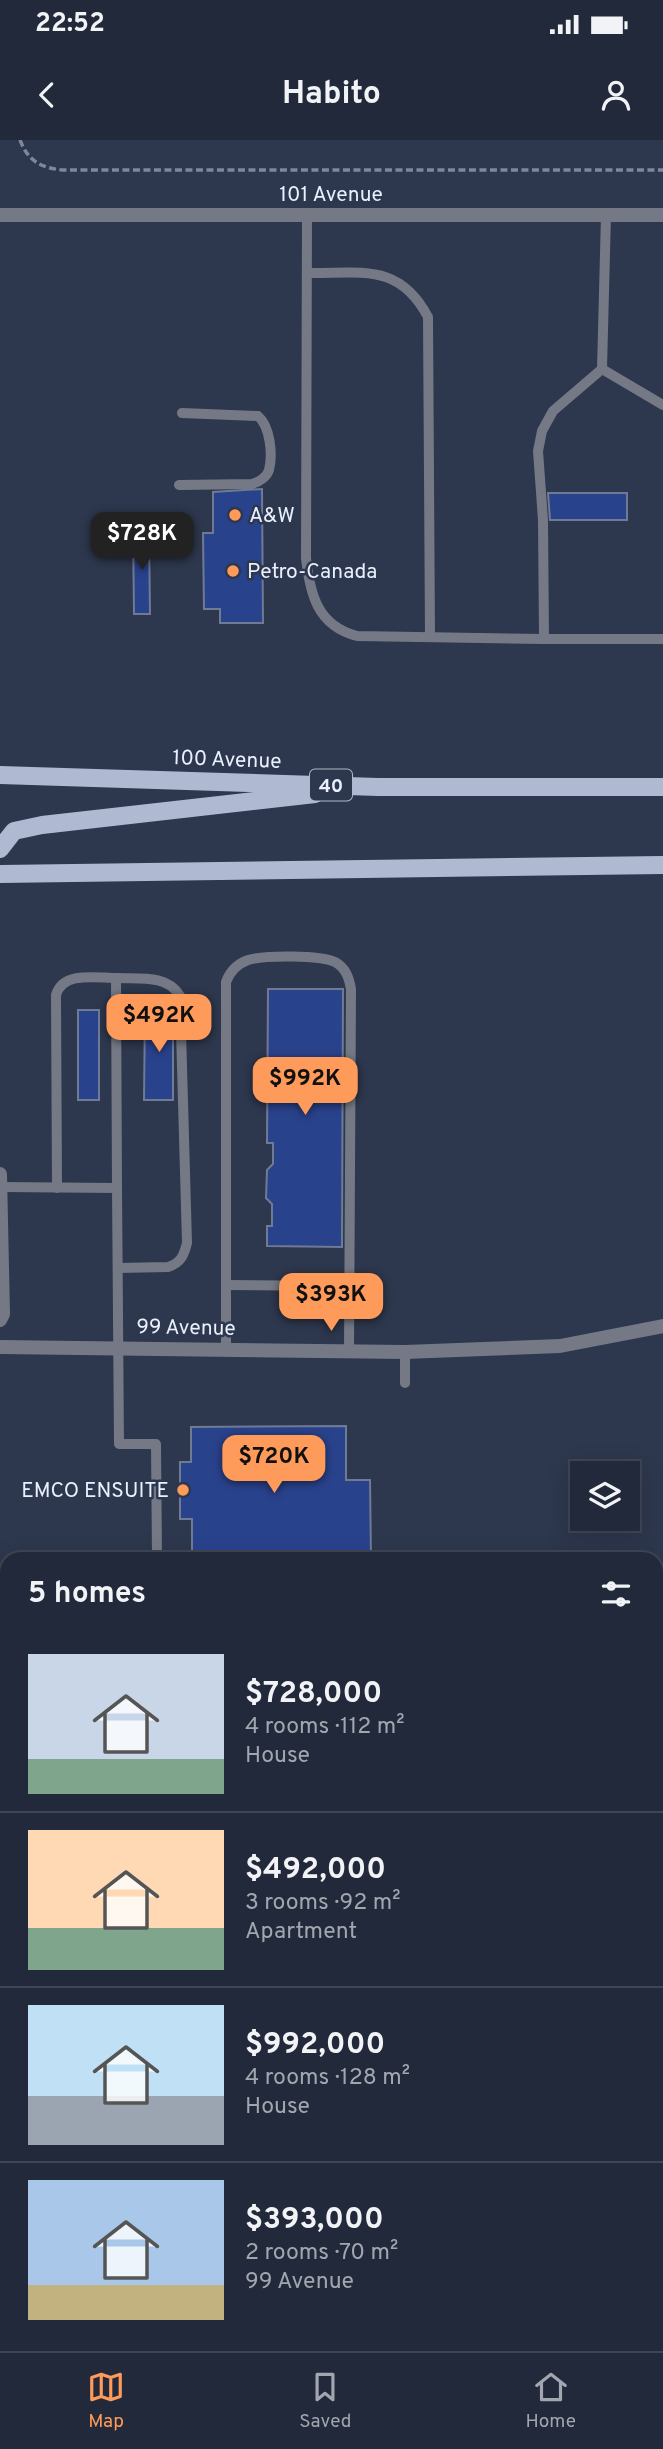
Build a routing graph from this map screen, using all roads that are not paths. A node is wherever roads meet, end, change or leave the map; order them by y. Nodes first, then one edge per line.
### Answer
1 (0, 215) edge
2 (307, 215) junction
3 (606, 215) junction
4 (663, 215) edge
5 (307, 273) junction
6 (602, 369) junction
7 (663, 405) edge
8 (182, 413) dead end
9 (179, 485) dead end
10 (430, 637) junction
11 (544, 639) junction
12 (663, 639) edge
13 (0, 775) edge
14 (378, 787) junction
15 (663, 787) edge
16 (0, 849) edge
17 (663, 865) edge
18 (0, 874) edge
19 (116, 978) junction
20 (0, 1174) edge
21 (0, 1187) edge
22 (57, 1188) junction
23 (117, 1188) junction
24 (118, 1268) junction
25 (226, 1285) junction
26 (349, 1286) junction
27 (0, 1320) edge
28 (663, 1326) edge
29 (0, 1347) edge
30 (119, 1347) junction
31 (226, 1349) junction
32 (349, 1351) junction
33 (405, 1352) junction
34 (405, 1383) dead end
35 (157, 1552) edge

1 - 2 street, 101 Avenue
2 - 3 street, 101 Avenue
2 - 5 lane
3 - 4 street, 101 Avenue
3 - 6 lane
5 - 10 lane
5 - 10 lane
6 - 7 lane
6 - 11 lane
8 - 9 lane
10 - 11 lane
11 - 12 lane
13 - 14 main road, 100 Avenue / 40
14 - 15 main road, 100 Avenue / 40
14 - 16 main road
17 - 18 main road
19 - 22 lane
19 - 23 lane
19 - 24 lane
20 - 21 street
21 - 22 lane
21 - 27 street
22 - 23 lane
23 - 24 lane
24 - 30 lane
25 - 26 lane
25 - 26 lane
25 - 31 lane
26 - 32 lane
28 - 33 street, 99 Avenue
29 - 30 street, 99 Avenue
30 - 31 street, 99 Avenue
30 - 35 lane
31 - 32 street, 99 Avenue
32 - 33 street, 99 Avenue
33 - 34 lane

